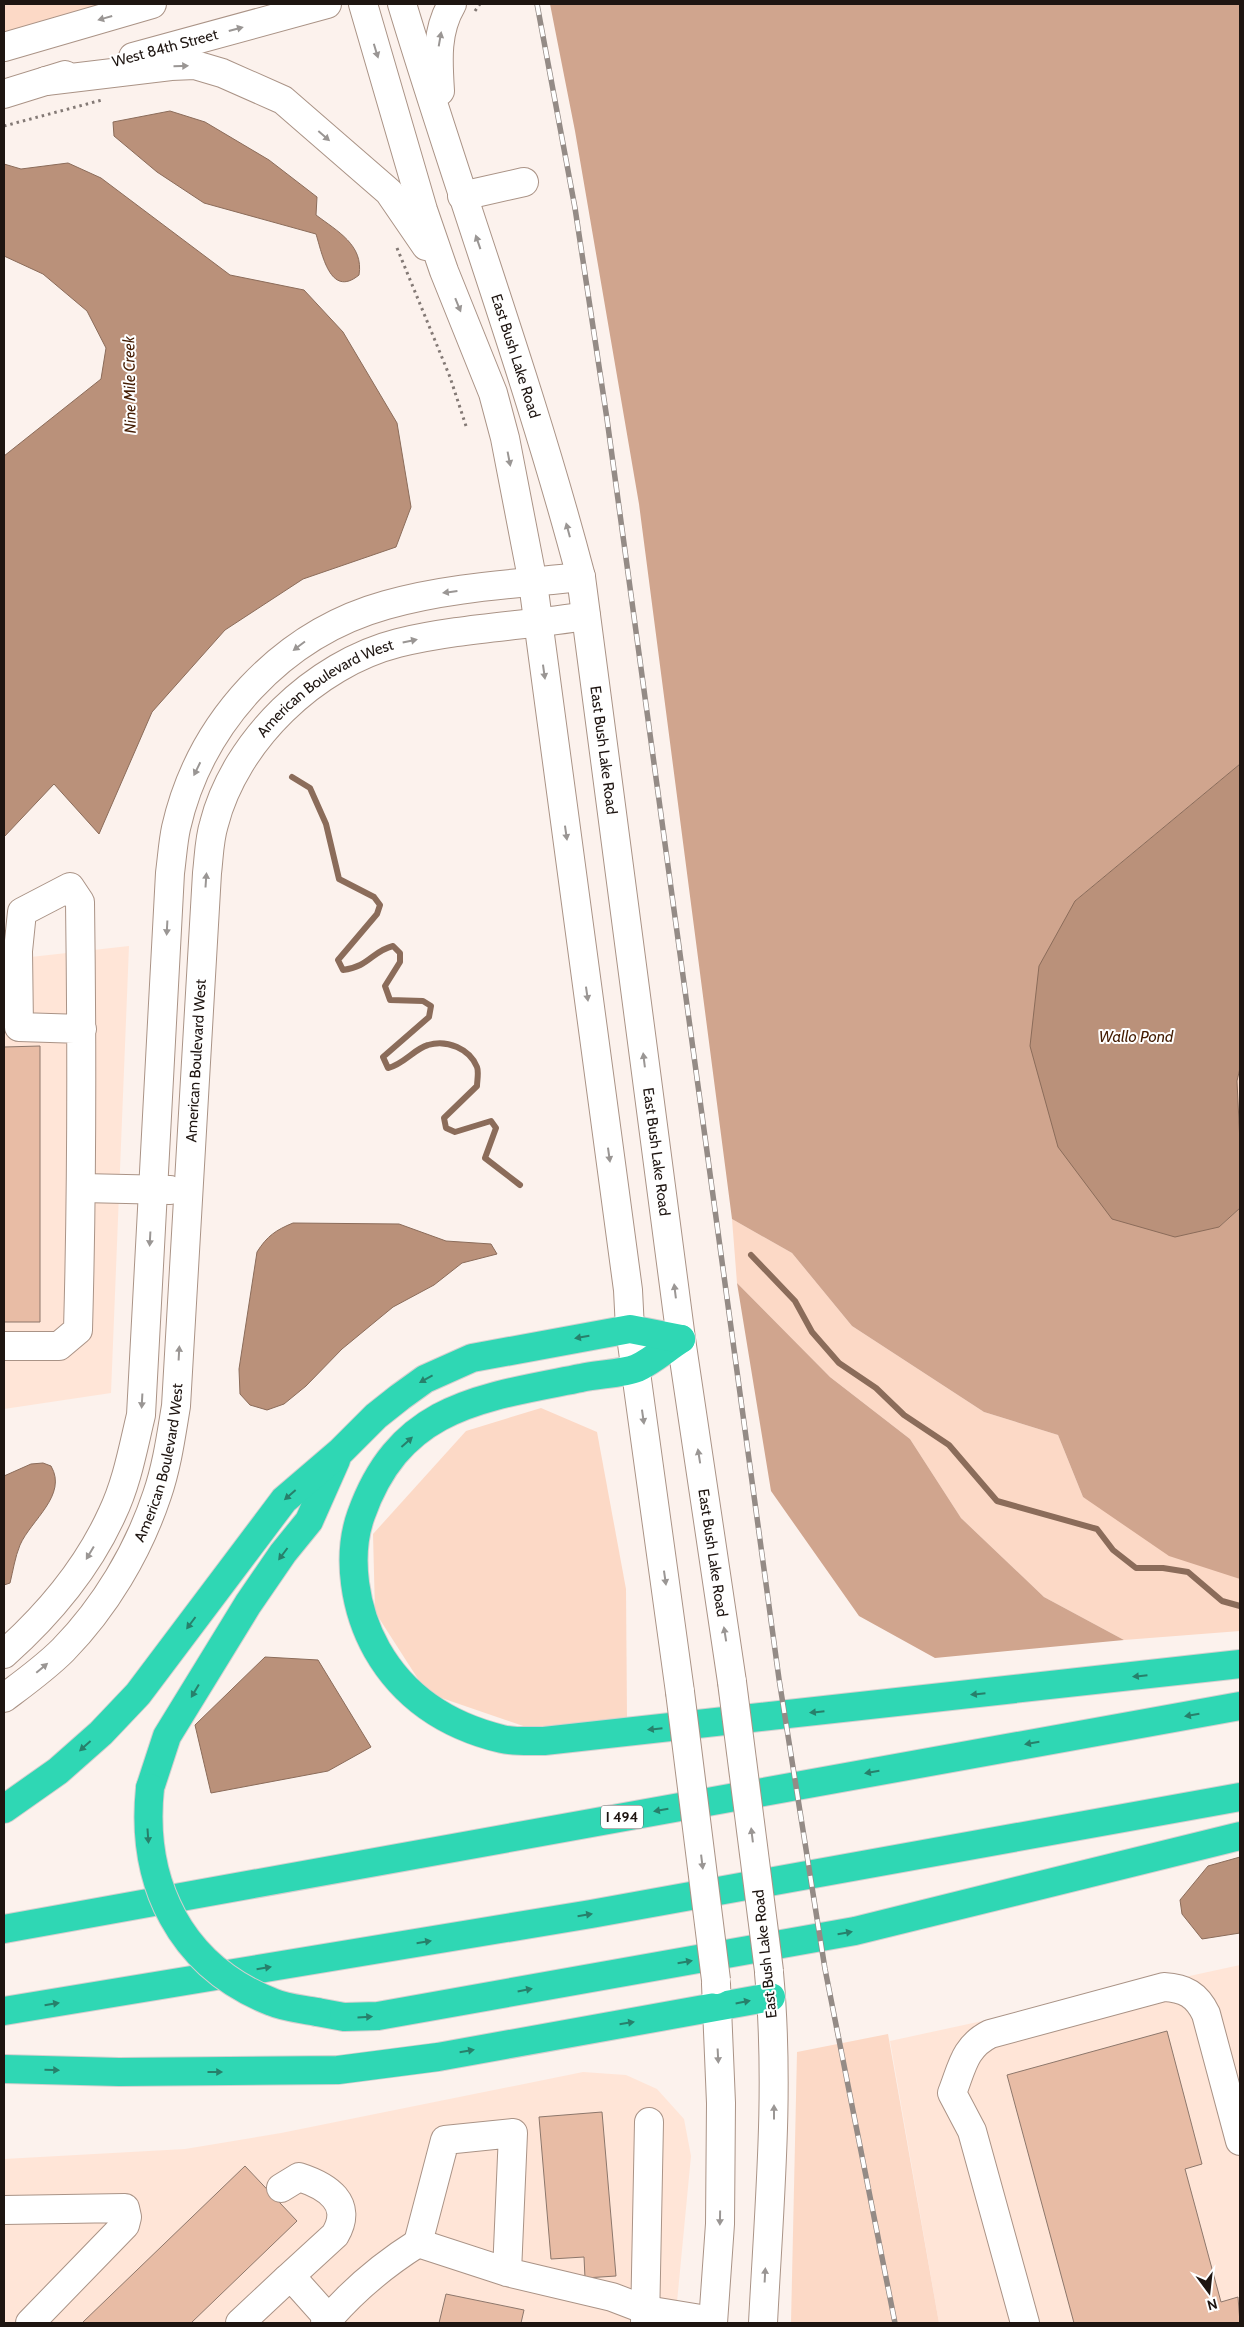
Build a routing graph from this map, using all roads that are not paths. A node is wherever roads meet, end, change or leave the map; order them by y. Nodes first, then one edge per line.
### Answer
1 (152, 4) edge
2 (328, 4) edge
3 (363, 4) edge
4 (402, 4) edge
5 (449, 9) edge
6 (4, 47) edge
7 (46, 80) junction
8 (4, 94) edge
9 (444, 140) junction
10 (524, 182) dead end
11 (462, 196) junction
12 (444, 271) junction
13 (581, 577) junction
14 (533, 582) junction
15 (586, 616) junction
16 (538, 624) junction
17 (82, 1029) junction
18 (82, 1188) junction
19 (152, 1190) junction
20 (189, 1190) junction
21 (630, 1329) junction
22 (681, 1339) junction
23 (4, 1346) edge
24 (636, 1368) junction
25 (340, 1452) junction
26 (4, 1654) edge
27 (1240, 1664) edge
28 (4, 1698) edge
29 (1240, 1706) edge
30 (1240, 1798) edge
31 (4, 1809) edge
32 (1240, 1836) edge
33 (4, 1929) edge
34 (770, 1984) junction
35 (716, 2007) junction
36 (4, 2012) edge
37 (4, 2069) edge
38 (649, 2122) dead end
39 (1240, 2141) edge
40 (281, 2188) dead end
41 (4, 2210) edge
42 (418, 2243) junction
43 (507, 2272) junction
44 (287, 2279) junction
45 (646, 2317) edge
46 (327, 2321) edge
47 (713, 2322) edge
48 (30, 2323) edge
49 (240, 2323) edge
50 (762, 2323) edge
51 (1025, 2323) edge

1 -> 6 street
7 -> 2 street, West 84th Street
3 -> 12 street
4 - 9 street, East Bush Lake Road
9 -> 5 street
7 - 8 street, West 84th Street
7 -> 12 street
9 - 11 street, East Bush Lake Road
10 - 11 street
13 -> 11 street, East Bush Lake Road
12 -> 14 street
13 - 14 street, American Boulevard West
13 - 15 street, East Bush Lake Road
14 - 16 street
14 -> 19 street, American Boulevard West
15 - 16 street, American Boulevard West
22 -> 15 street, East Bush Lake Road
20 -> 16 street, American Boulevard West
16 -> 21 street
17 - 17 street
17 - 18 street
18 - 19 street
18 - 23 street
19 - 20 street
19 -> 26 street, American Boulevard West
28 -> 20 street, American Boulevard West
21 - 22 highway
21 - 24 street
21 -> 25 highway
22 - 24 highway
34 -> 22 street, East Bush Lake Road, bridge
27 -> 24 highway
24 -> 35 street, bridge
25 -> 31 highway
25 -> 32 highway, bridge
29 -> 33 highway, I 494
36 -> 30 highway
35 -> 34 highway
50 -> 34 street, East Bush Lake Road
37 -> 35 highway
35 -> 47 street
38 - 45 street
39 - 51 street
40 - 44 street
41 - 48 street
42 - 43 street
42 - 43 street
42 - 46 street
43 - 45 street
44 - 46 street
44 - 49 street
45 - 47 street

